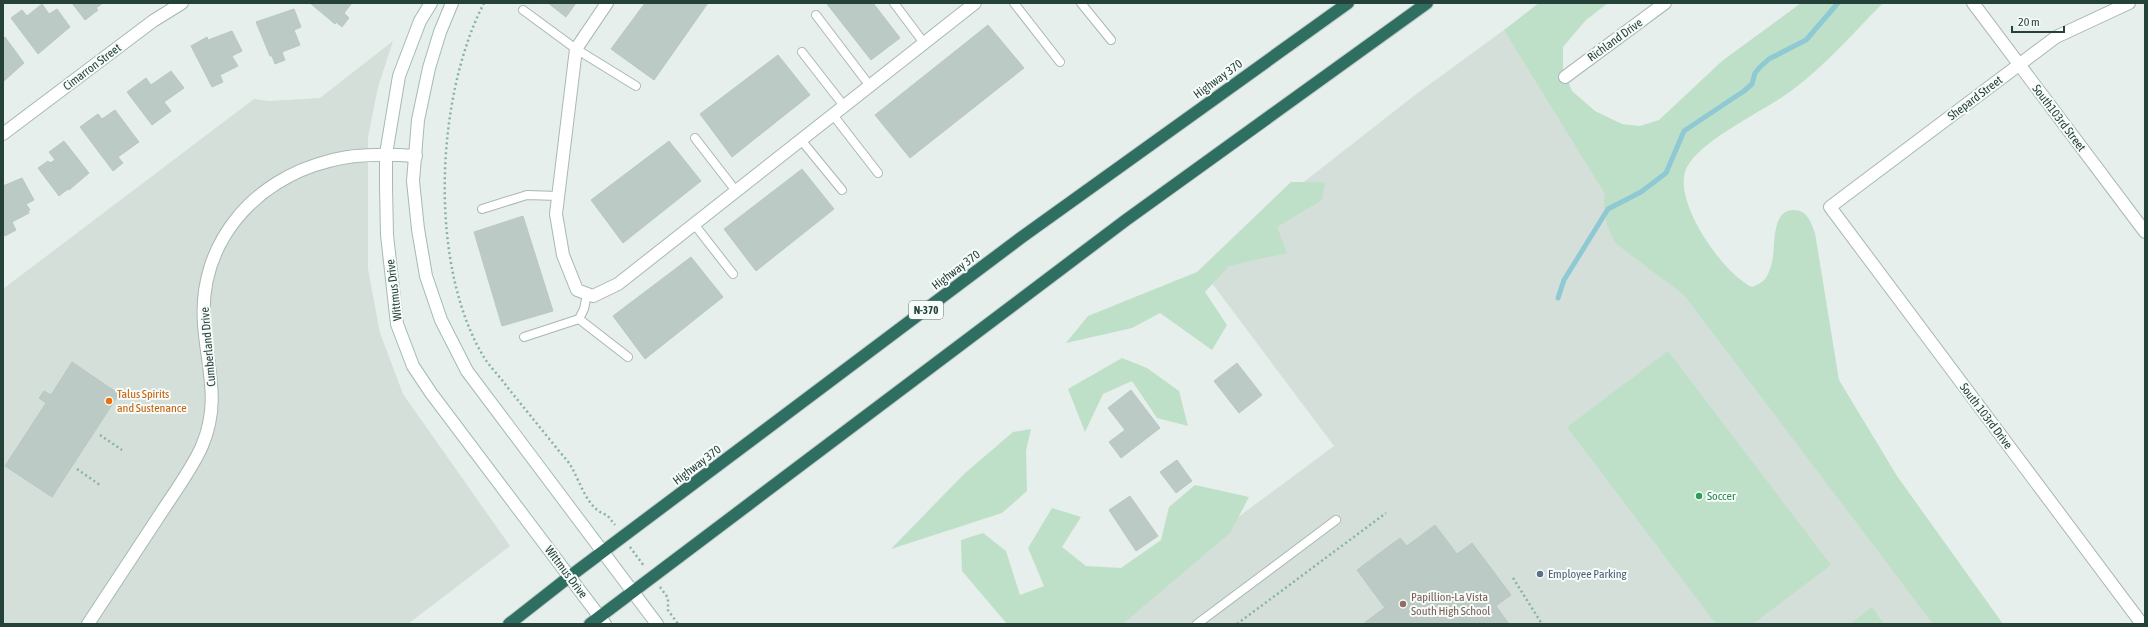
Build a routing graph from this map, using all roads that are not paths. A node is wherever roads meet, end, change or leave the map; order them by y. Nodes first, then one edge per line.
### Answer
1 (182, 3) edge
2 (431, 3) edge
3 (452, 3) edge
4 (607, 3) edge
5 (894, 3) edge
6 (975, 3) edge
7 (1014, 3) edge
8 (1081, 3) edge
9 (1348, 3) edge
10 (1427, 3) edge
11 (1666, 3) edge
12 (1973, 3) edge
13 (2129, 3) edge
14 (523, 10) dead end
15 (816, 15) dead end
16 (1111, 40) dead end
17 (924, 43) junction
18 (576, 49) junction
19 (802, 52) dead end
20 (1060, 62) dead end
21 (2019, 65) junction
22 (1565, 77) dead end
23 (636, 86) dead end
24 (870, 86) junction
25 (844, 106) junction
26 (833, 115) junction
27 (3, 134) edge
28 (695, 138) dead end
29 (801, 140) junction
30 (386, 154) junction
31 (416, 156) junction
32 (878, 173) dead end
33 (842, 190) dead end
34 (736, 191) junction
35 (558, 196) junction
36 (1830, 207) joint
37 (482, 209) dead end
38 (694, 224) junction
39 (2145, 232) edge
40 (733, 274) dead end
41 (587, 294) junction
42 (579, 319) junction
43 (524, 337) dead end
44 (628, 357) dead end
45 (1336, 520) dead end
46 (603, 553) junction
47 (569, 577) junction
48 (633, 592) junction
49 (598, 622) edge
50 (88, 624) edge
51 (509, 624) edge
52 (657, 624) edge
53 (1197, 624) edge
54 (2142, 624) edge

1 - 27 street, Cimarron Street
2 - 30 street, Wittmus Drive
3 - 31 street
4 - 18 street
5 - 17 lane
6 - 17 street
7 - 20 lane
8 - 16 lane
9 - 46 highway, Highway 370 / N-370
10 - 48 highway
11 - 22 street, Richland Drive
12 - 21 street, South103rd Street
13 - 21 street, Shepard Street
14 - 18 lane
15 - 24 lane
17 - 24 street
18 - 23 lane
18 - 35 street
19 - 25 lane
21 - 36 street, Shepard Street
21 - 39 street, South103rd Street
24 - 25 street
25 - 26 street
26 - 29 street
26 - 32 lane
28 - 34 lane
29 - 33 lane
29 - 34 street
30 - 31 street, Cumberland Drive
30 - 47 street, Wittmus Drive
30 - 50 street, Cumberland Drive
31 - 46 street
34 - 38 street
35 - 37 lane
35 - 41 street
36 - 54 street, South 103rd Drive
38 - 40 lane
38 - 41 street
41 - 42 lane
42 - 43 lane
42 - 44 lane
45 - 53 lane
46 - 47 highway, Highway 370 / N-370
46 - 48 street
47 - 49 street, Wittmus Drive
47 - 51 highway, Highway 370 / N-370
48 - 49 highway
48 - 52 street

